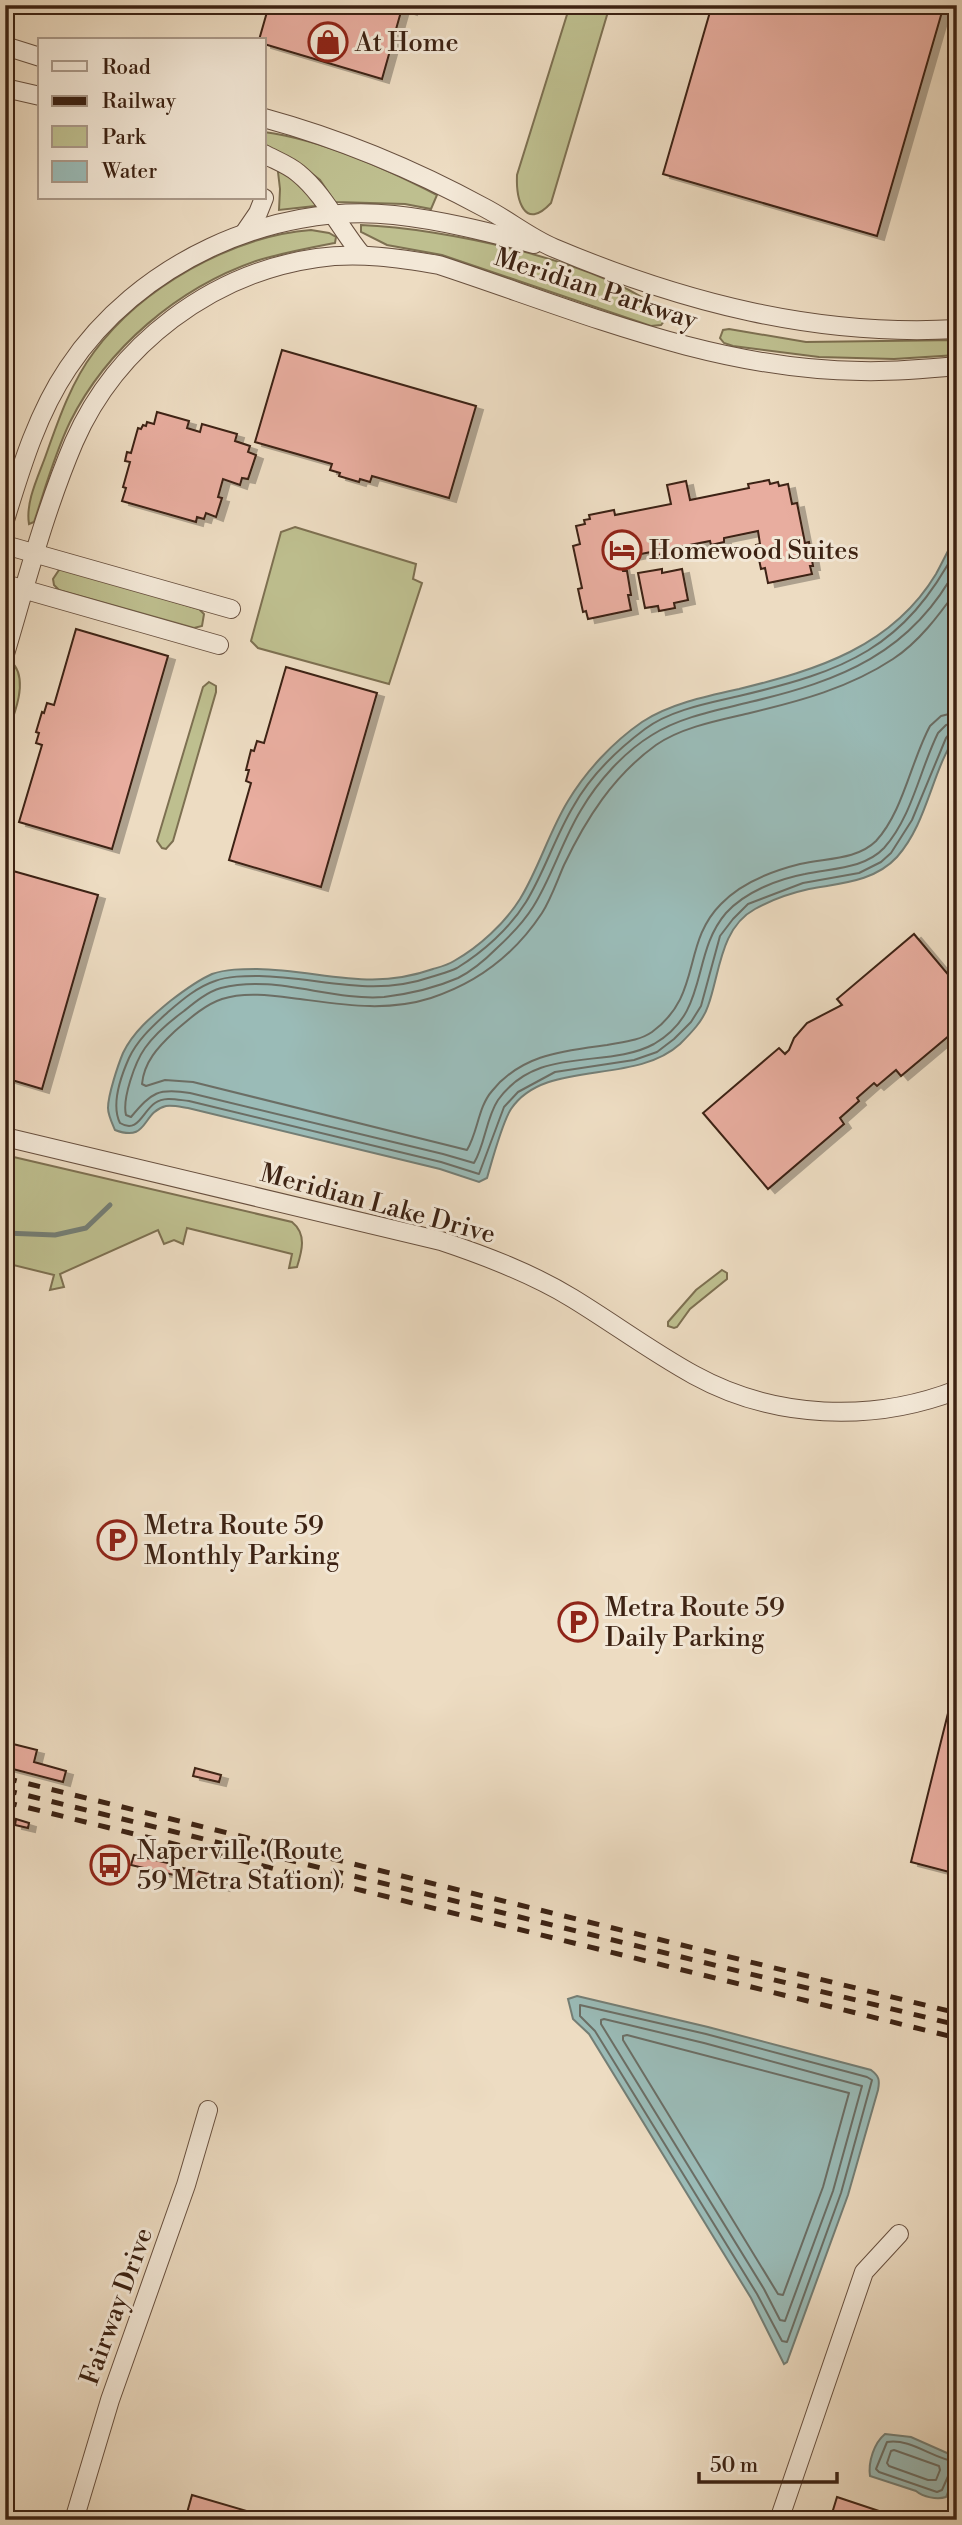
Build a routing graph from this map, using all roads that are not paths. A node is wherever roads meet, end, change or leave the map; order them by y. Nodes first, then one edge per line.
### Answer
1 (5, 46) edge
2 (38, 56) edge
3 (5, 88) edge
4 (38, 96) edge
5 (266, 119) edge
6 (266, 155) edge
7 (263, 200) edge
8 (331, 215) junction
9 (245, 232) junction
10 (552, 248) junction
11 (362, 255) junction
12 (957, 329) edge
13 (957, 366) edge
14 (5, 520) edge
15 (5, 545) edge
16 (36, 553) junction
17 (5, 584) edge
18 (24, 590) junction
19 (231, 609) dead end
20 (219, 645) dead end
21 (5, 654) edge
22 (5, 1137) edge
23 (957, 1390) edge
24 (208, 2110) dead end
25 (899, 2234) dead end
26 (74, 2520) edge
27 (779, 2520) edge

1 - 2 street
3 - 4 street
5 - 10 street, Meridian Parkway
6 - 8 street
7 - 9 street
8 - 9 street
8 - 10 street
8 - 11 street
9 - 14 street
10 - 12 street, Meridian Parkway
11 - 13 street, Meridian Parkway
11 - 16 street, Meridian Parkway
15 - 16 street
16 - 18 street, Meridian Parkway
16 - 19 street
17 - 18 street
18 - 20 street
18 - 21 street, Meridian Parkway
22 - 23 street, Meridian Lake Drive
24 - 26 street, Fairway Drive
25 - 27 street

